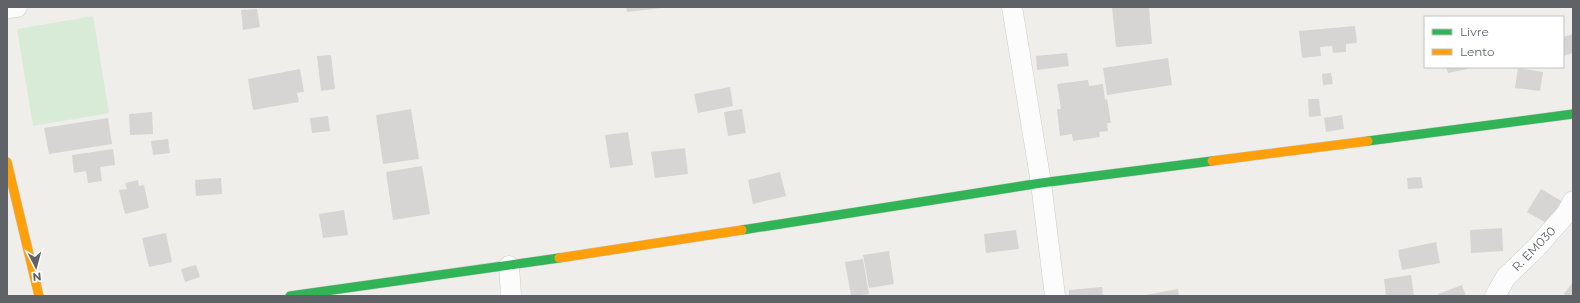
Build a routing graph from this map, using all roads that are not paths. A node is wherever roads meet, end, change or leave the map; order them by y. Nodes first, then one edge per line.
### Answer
1 (16, 7) edge
2 (1012, 7) edge
3 (7, 8) edge
4 (1573, 114) edge
5 (7, 162) edge
6 (1041, 184) junction
7 (1573, 201) edge
8 (508, 266) junction
9 (39, 296) edge
10 (290, 296) edge
11 (511, 296) edge
12 (1055, 296) edge
13 (1495, 296) edge

1 - 3 street
2 - 6 street
4 - 6 street
5 - 9 street
6 - 8 street
6 - 12 street
7 - 13 street, R. EM030
8 - 10 street
8 - 11 street

